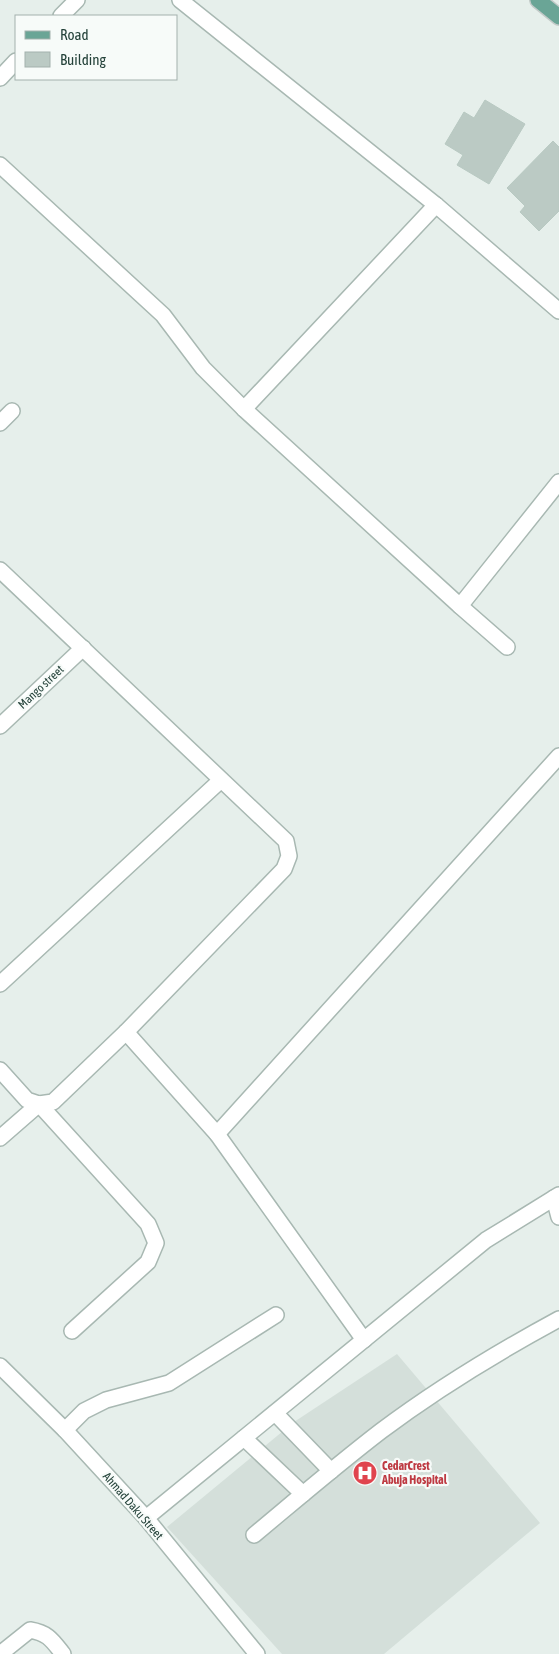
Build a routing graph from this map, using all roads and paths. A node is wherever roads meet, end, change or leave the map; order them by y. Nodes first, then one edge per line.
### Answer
1 (78, 0) edge
2 (180, 0) edge
3 (538, 0) edge
4 (62, 15) edge
5 (559, 17) edge
6 (15, 62) edge
7 (0, 78) edge
8 (0, 165) edge
9 (436, 205) junction
10 (559, 311) edge
11 (244, 408) junction
12 (12, 411) dead end
13 (0, 423) edge
14 (559, 482) edge
15 (0, 570) edge
16 (460, 606) junction
17 (507, 647) dead end
18 (83, 648) junction
19 (0, 726) edge
20 (559, 756) edge
21 (221, 780) junction
22 (0, 984) edge
23 (126, 1032) junction
24 (0, 1070) edge
25 (39, 1104) junction
26 (217, 1134) junction
27 (0, 1138) edge
28 (556, 1196) edge
29 (559, 1217) edge
30 (276, 1315) dead end
31 (559, 1319) edge
32 (72, 1331) dead end
33 (364, 1340) junction
34 (0, 1366) edge
35 (275, 1413) junction
36 (65, 1430) junction
37 (244, 1438) junction
38 (331, 1471) junction
39 (303, 1494) junction
40 (146, 1518) junction
41 (254, 1535) dead end
42 (0, 1654) edge
43 (63, 1654) edge
44 (257, 1654) edge

1 - 4 street
2 - 9 street
3 - 5 main road
6 - 7 street
8 - 11 street
9 - 10 street
9 - 11 street
11 - 16 street
12 - 13 street
14 - 16 street
15 - 18 street
16 - 17 street
18 - 19 street, Mango street
18 - 21 street
20 - 26 street
21 - 22 street
21 - 23 street
23 - 25 street
23 - 26 street
24 - 25 street
25 - 27 street
25 - 32 street
26 - 33 street
28 - 29 street
28 - 33 street
30 - 36 street
31 - 38 street
33 - 35 street
34 - 36 street, Ahmad Daku Street
35 - 37 street
35 - 38 street
36 - 40 street, Ahmad Daku Street
37 - 39 street
37 - 40 street
38 - 39 street
39 - 41 street
40 - 44 street, Ahmad Daku Street
42 - 43 street

